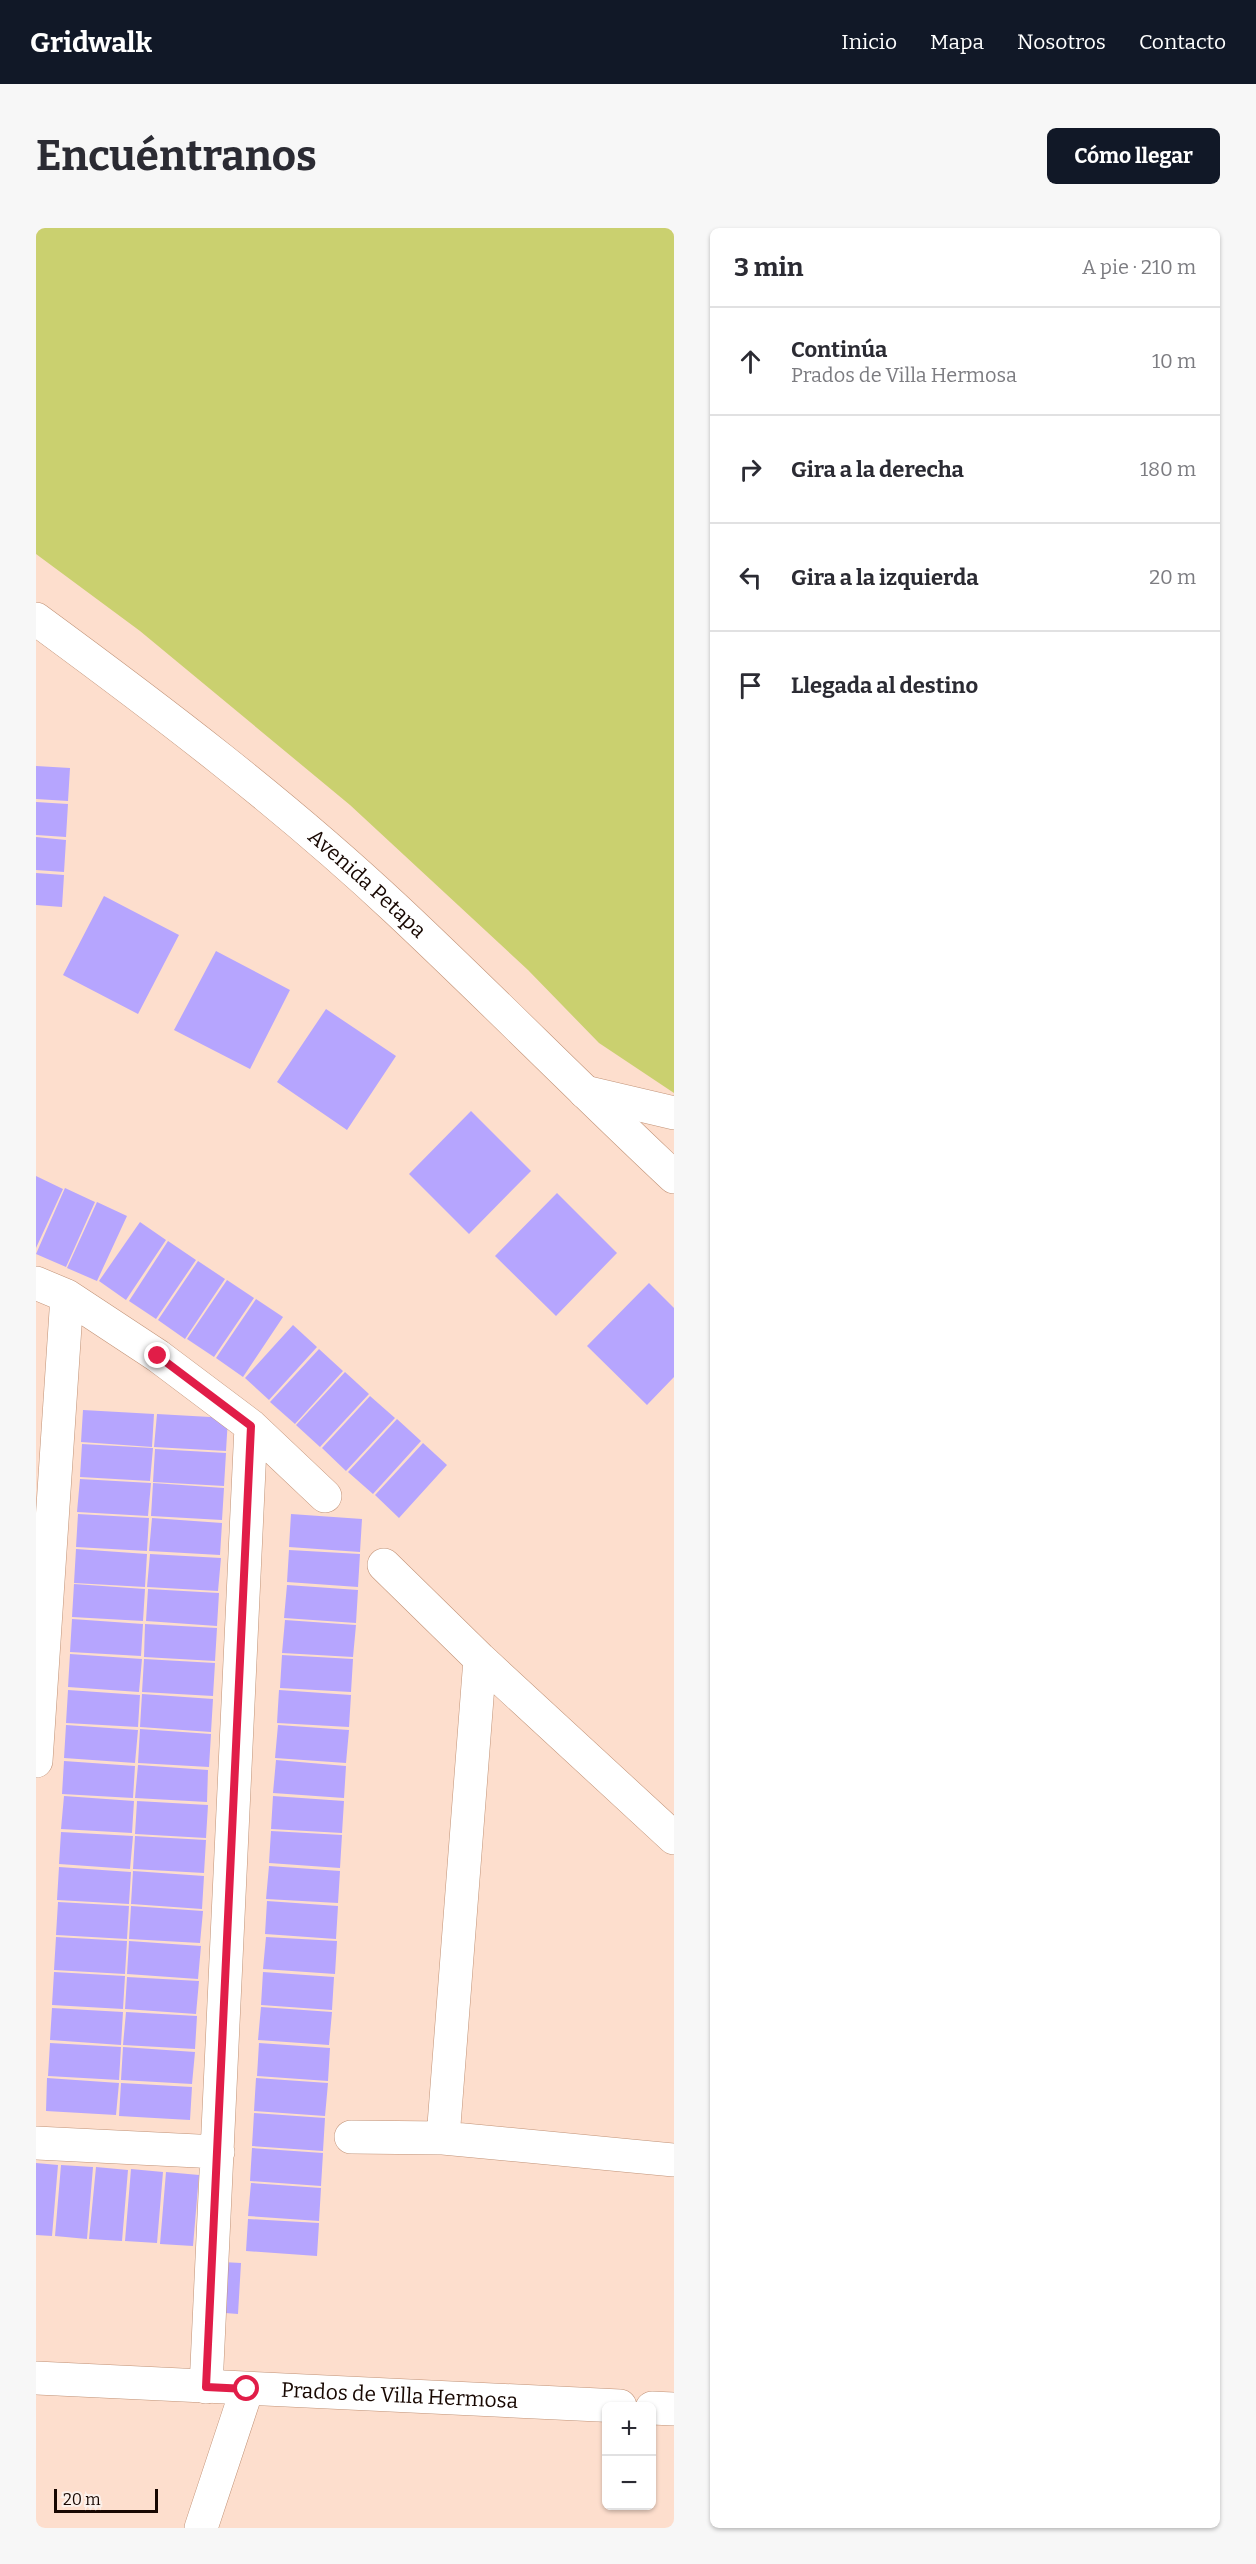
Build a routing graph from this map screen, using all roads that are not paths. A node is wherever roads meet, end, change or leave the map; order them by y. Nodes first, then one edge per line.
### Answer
1 (36, 619) edge
2 (584, 1092) junction
3 (674, 1113) edge
4 (674, 1177) edge
5 (36, 1283) edge
6 (67, 1296) junction
7 (251, 1426) junction
8 (325, 1496) dead end
9 (384, 1565) dead end
10 (480, 1659) junction
11 (36, 1761) edge
12 (674, 1838) edge
13 (351, 2137) dead end
14 (443, 2138) junction
15 (36, 2143) edge
16 (218, 2152) junction
17 (674, 2160) edge
18 (36, 2378) edge
19 (206, 2387) junction
20 (247, 2389) junction
21 (602, 2405) edge
22 (656, 2408) edge
23 (674, 2409) edge
24 (201, 2528) edge

1 - 2 street, Avenida Petapa
2 - 3 street
2 - 4 street, Avenida Petapa
5 - 6 street
6 - 7 street
6 - 11 street
7 - 8 street
7 - 16 street
9 - 10 street
10 - 12 street
10 - 14 street
13 - 14 street
14 - 17 street
15 - 16 street
16 - 19 street
18 - 19 street, Prados de Villa Hermosa
19 - 20 street, Prados de Villa Hermosa
20 - 21 street, Prados de Villa Hermosa
20 - 24 street
22 - 23 street

